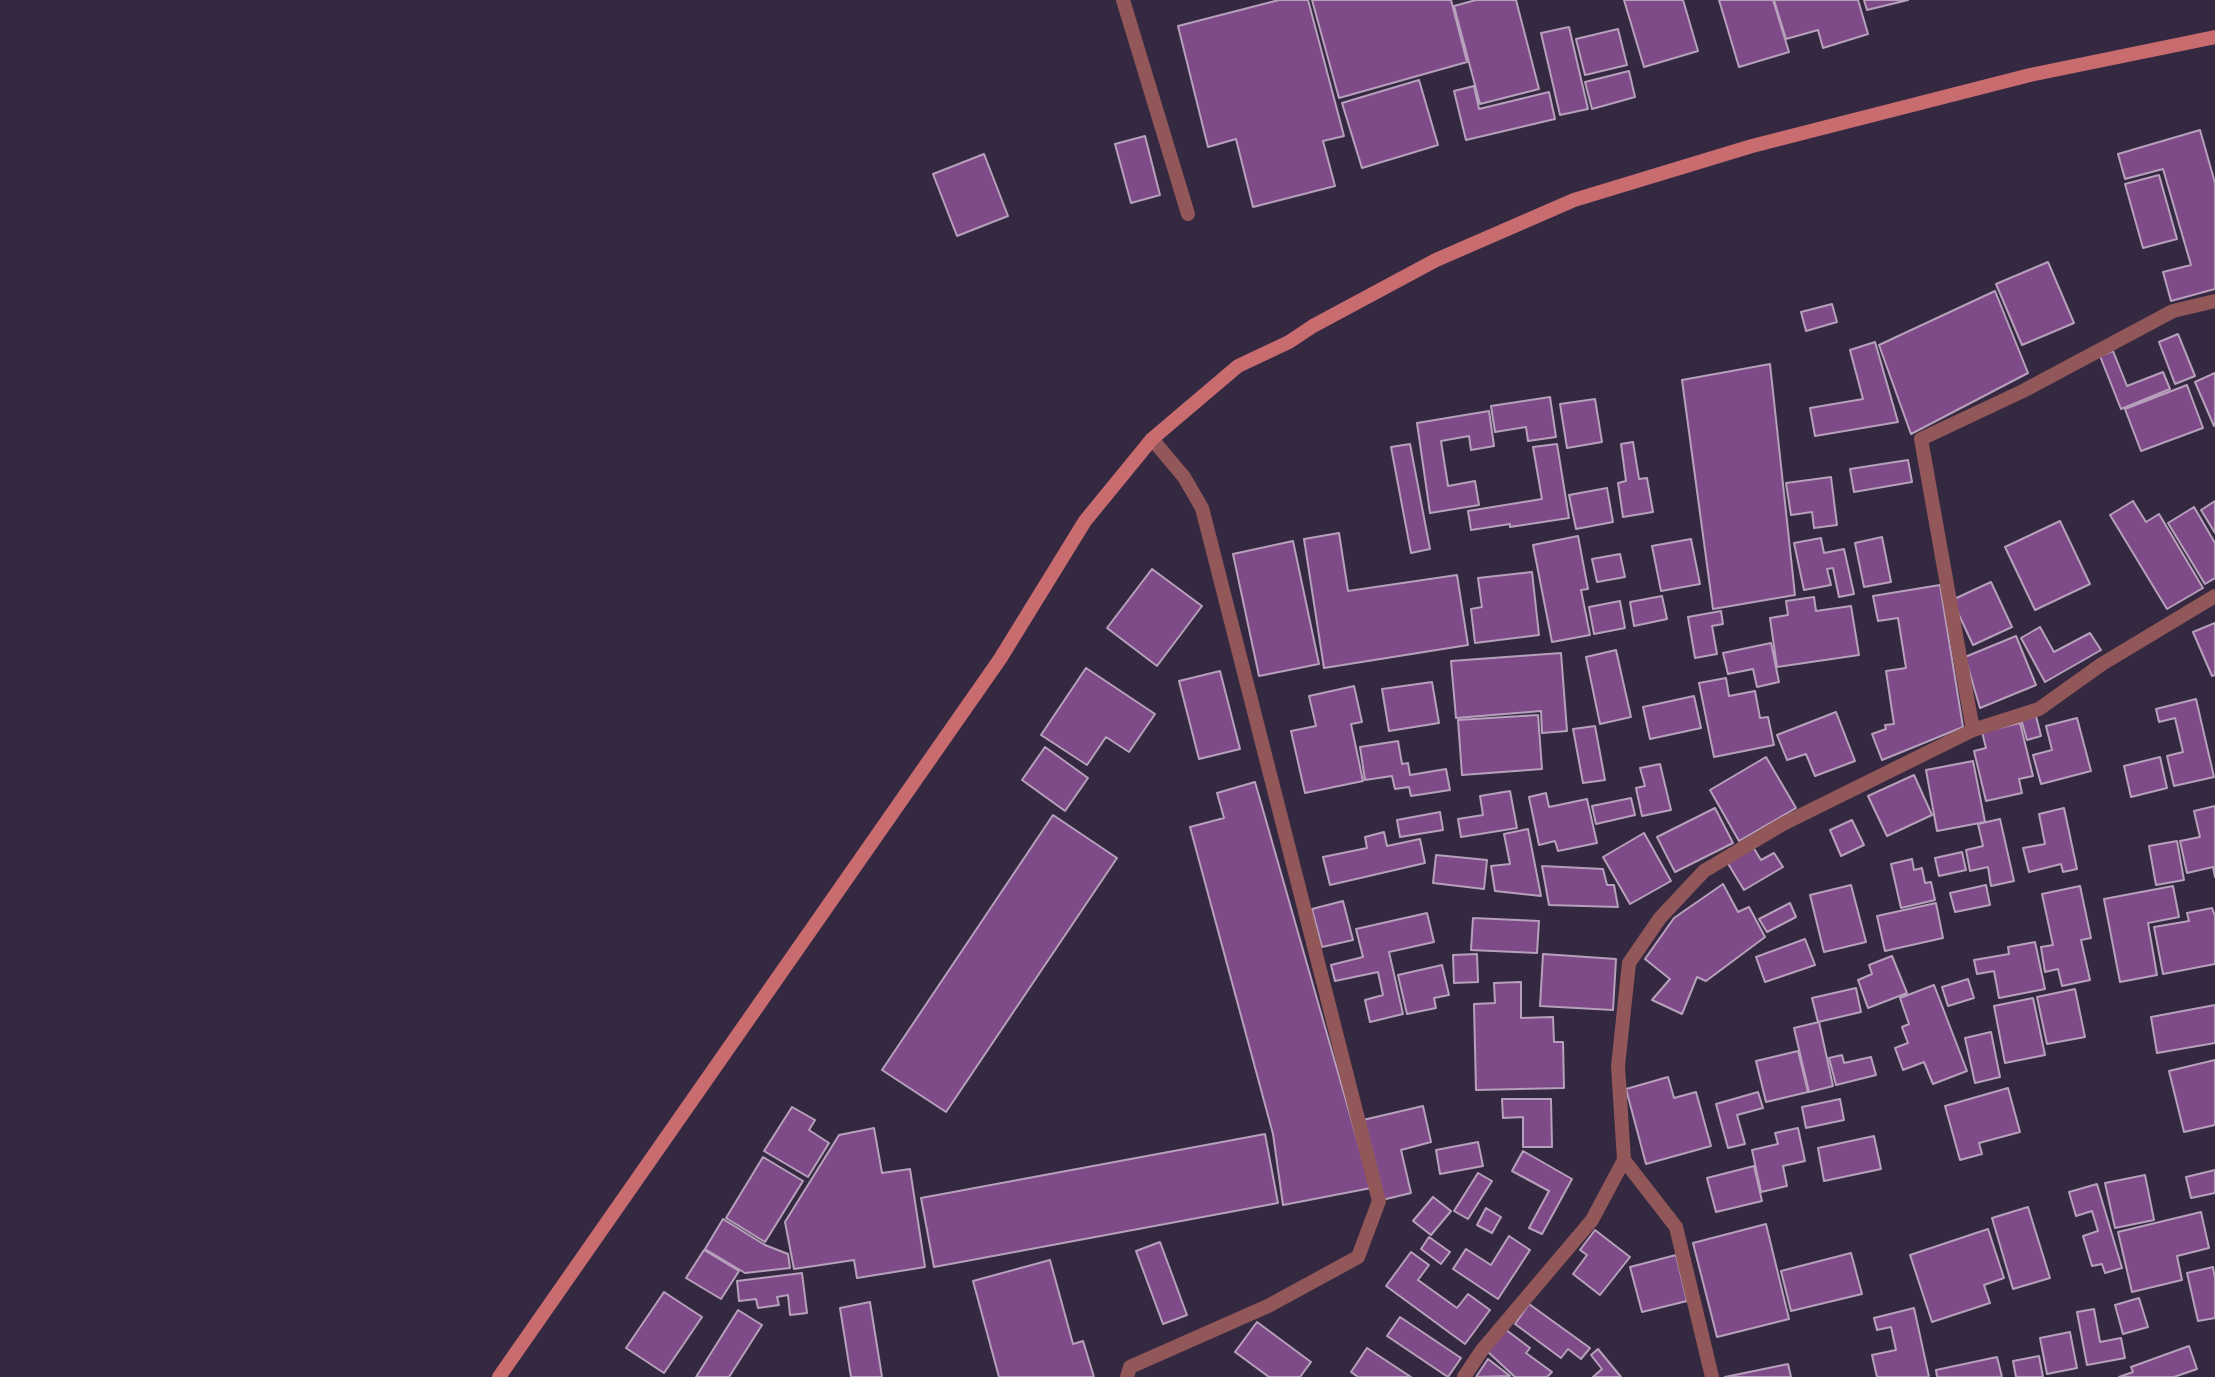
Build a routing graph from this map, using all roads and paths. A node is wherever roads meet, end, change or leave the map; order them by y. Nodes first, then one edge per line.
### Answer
1 (1123, 0) edge
2 (2215, 37) edge
3 (1188, 214) dead end
4 (2215, 301) edge
5 (1152, 439) junction
6 (2215, 596) edge
7 (1973, 730) junction
8 (1624, 1160) junction
9 (499, 1377) edge
10 (1127, 1377) edge
11 (1464, 1377) edge
12 (1712, 1377) edge

1 - 3 street
2 - 5 main road
4 - 7 street
5 - 9 main road
5 - 10 street
6 - 7 street
7 - 8 street
8 - 11 street
8 - 12 street

